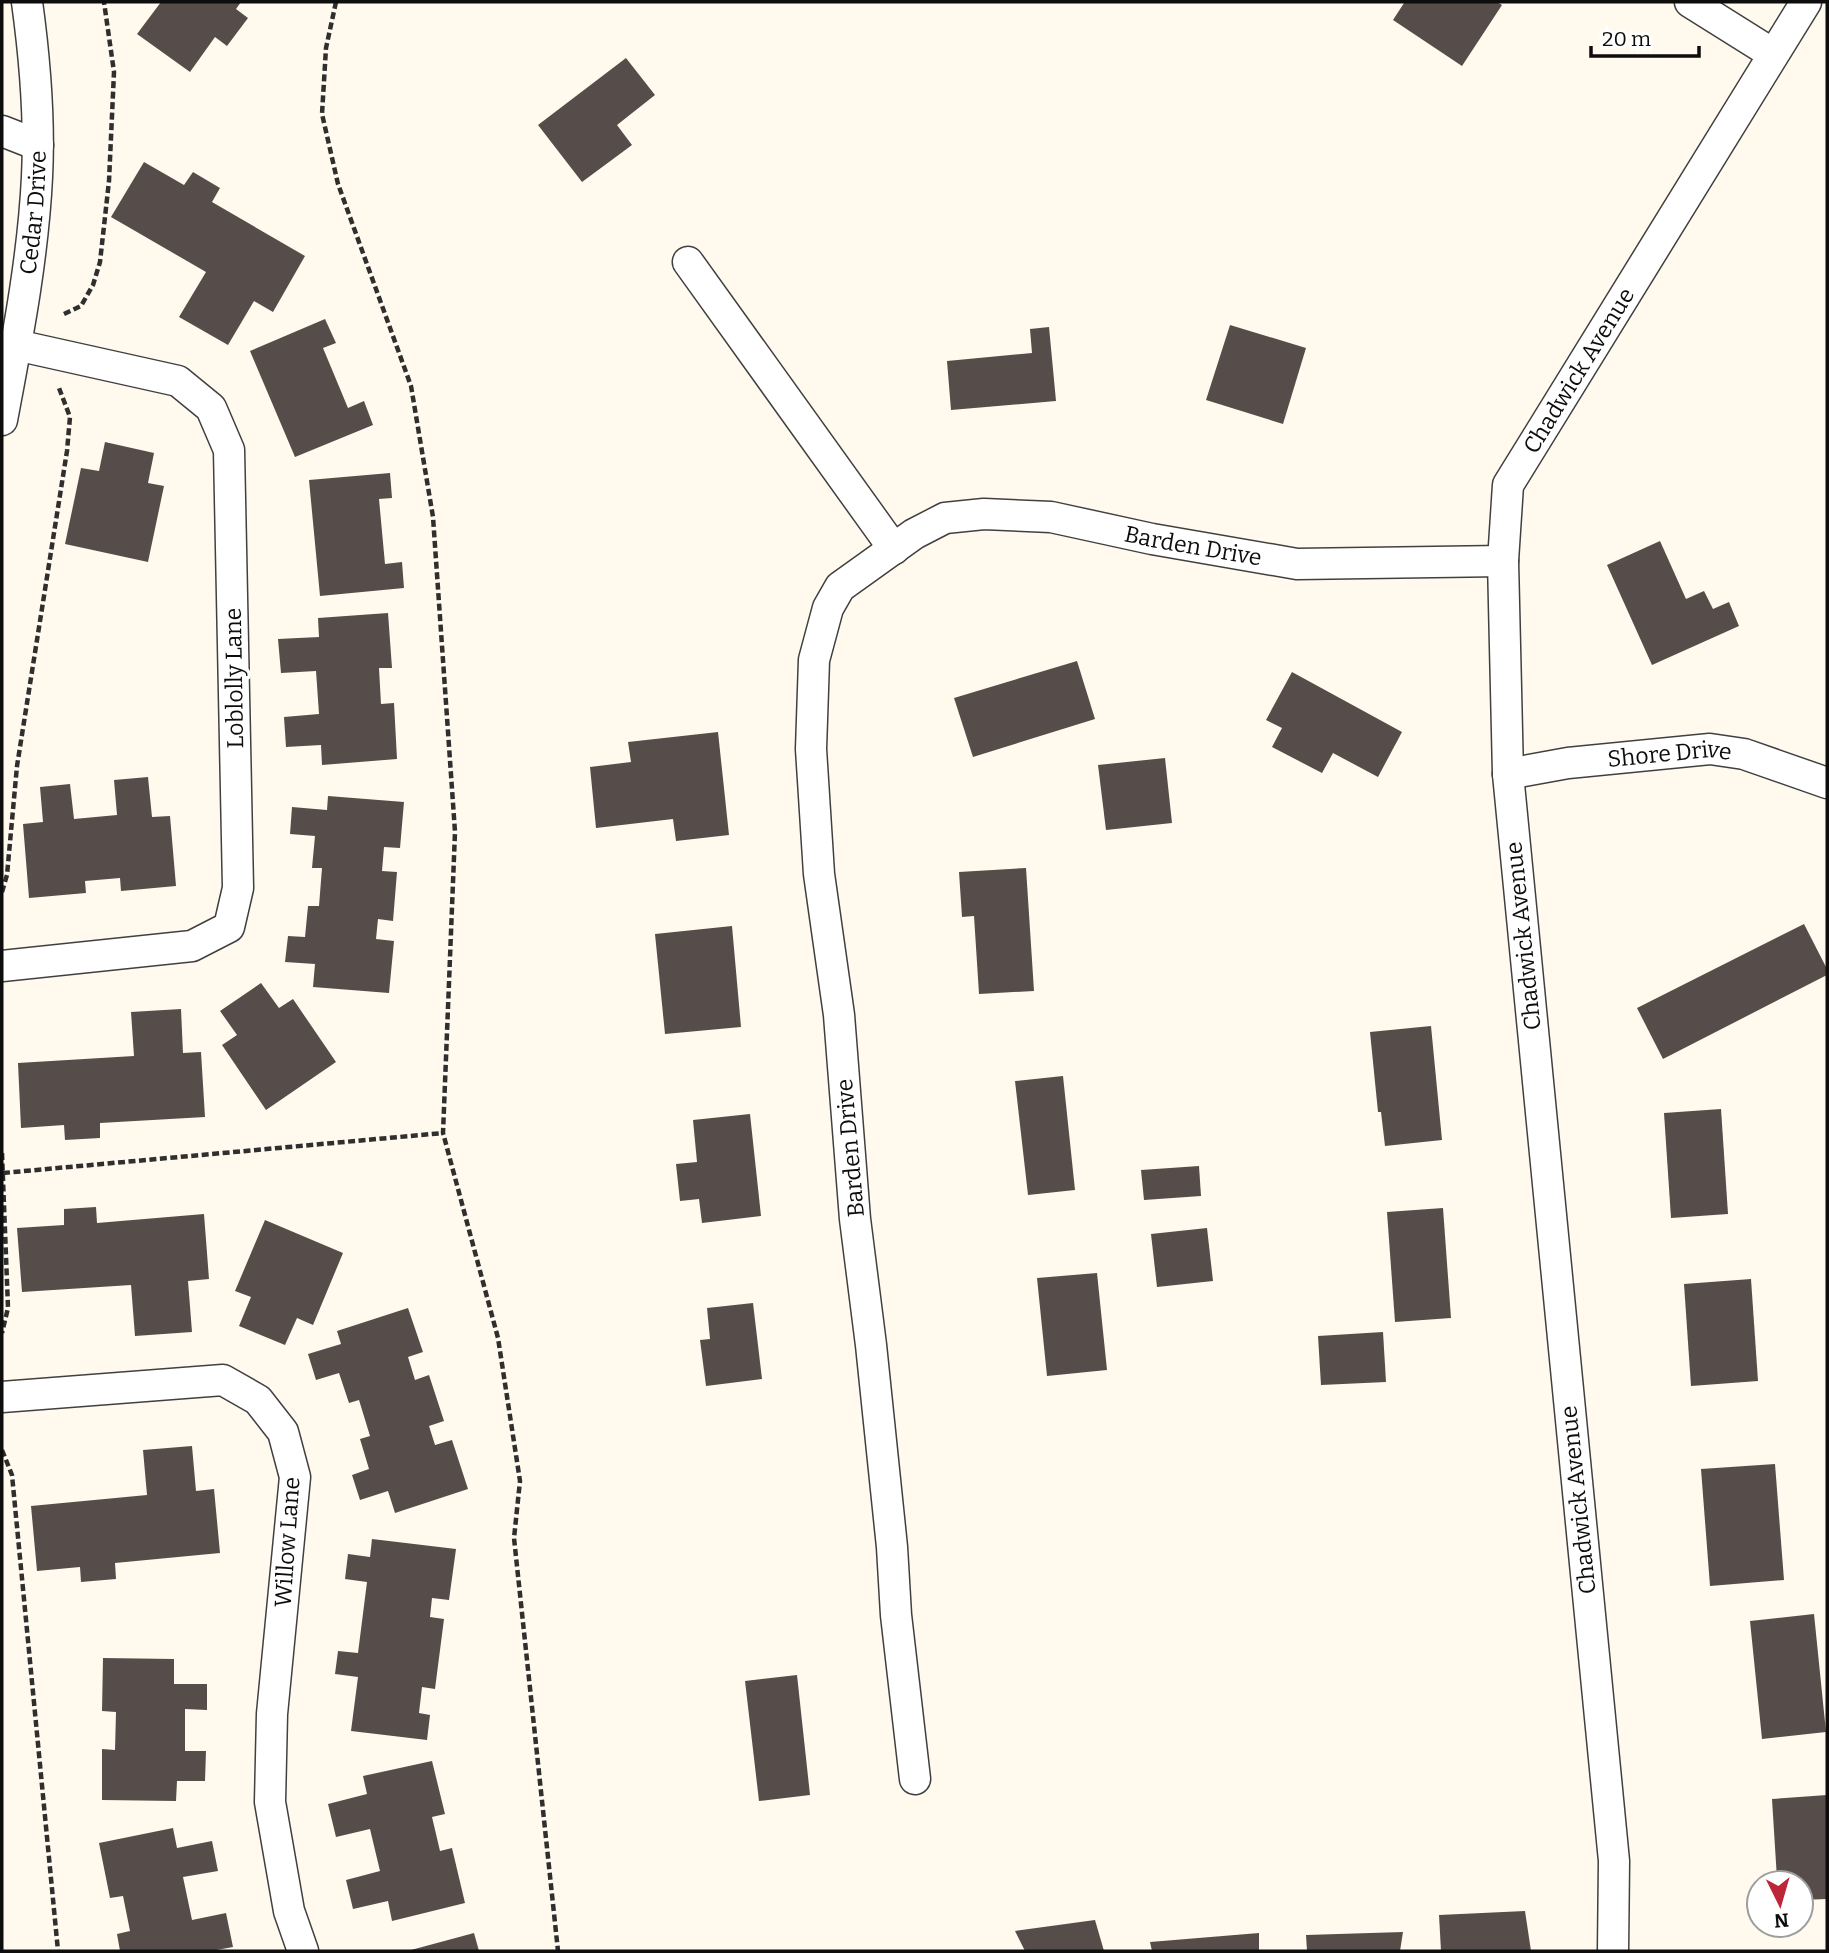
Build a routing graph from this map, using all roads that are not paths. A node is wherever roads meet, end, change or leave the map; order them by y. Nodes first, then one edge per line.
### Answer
1 (27, 2) edge
2 (1690, 2) edge
3 (1806, 2) edge
4 (1773, 54) junction
5 (2, 131) edge
6 (38, 145) junction
7 (688, 262) dead end
8 (16, 345) junction
9 (2, 420) edge
10 (894, 548) junction
11 (1503, 561) junction
12 (1508, 774) junction
13 (1827, 783) edge
14 (2, 965) edge
15 (2, 1397) edge
16 (915, 1779) dead end
17 (303, 1951) edge
18 (1613, 1951) edge

1 - 6 street, Cedar Drive
2 - 4 street
3 - 4 street, Chadwick Avenue
4 - 11 street, Chadwick Avenue
5 - 6 street
6 - 8 street, Cedar Drive
7 - 10 street
8 - 9 street, Cedar Drive
8 - 14 street, Loblolly Lane
10 - 11 street, Barden Drive
10 - 16 street, Barden Drive
11 - 12 street, Chadwick Avenue
12 - 13 street, Shore Drive
12 - 18 street, Chadwick Avenue
15 - 17 street, Willow Lane

